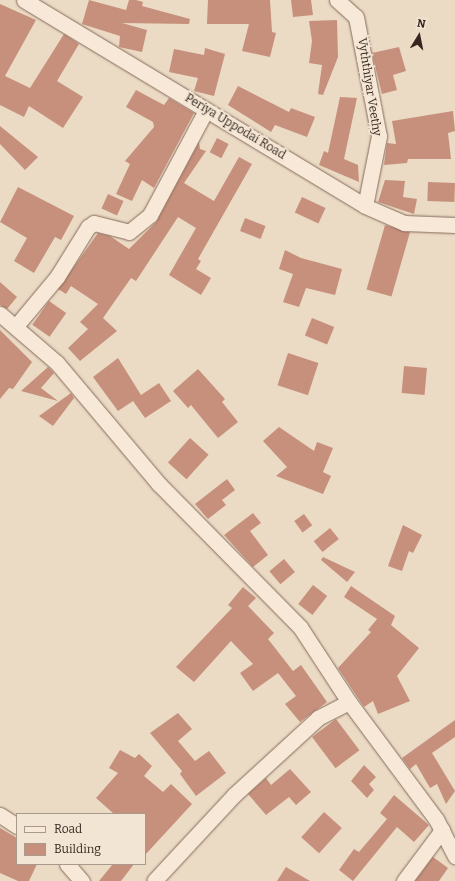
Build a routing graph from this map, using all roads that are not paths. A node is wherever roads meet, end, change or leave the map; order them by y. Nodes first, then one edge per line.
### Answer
1 (24, 0) edge
2 (337, 0) edge
3 (206, 110) junction
4 (365, 206) junction
5 (455, 225) edge
6 (0, 314) edge
7 (16, 326) junction
8 (349, 702) junction
9 (0, 815) edge
10 (16, 825) edge
11 (442, 830) junction
12 (455, 856) edge
13 (68, 865) edge
14 (82, 881) edge
15 (154, 881) edge
16 (404, 881) edge

1 - 3 street, Periya Uppodai Road
2 - 4 street, Vyththiyar Veethy
3 - 4 street, Periya Uppodai Road
3 - 7 street
4 - 5 street, Periya Uppodai Road
6 - 7 street
7 - 8 street
8 - 11 street
8 - 15 street
9 - 10 street
11 - 12 street
11 - 16 street
13 - 14 street

